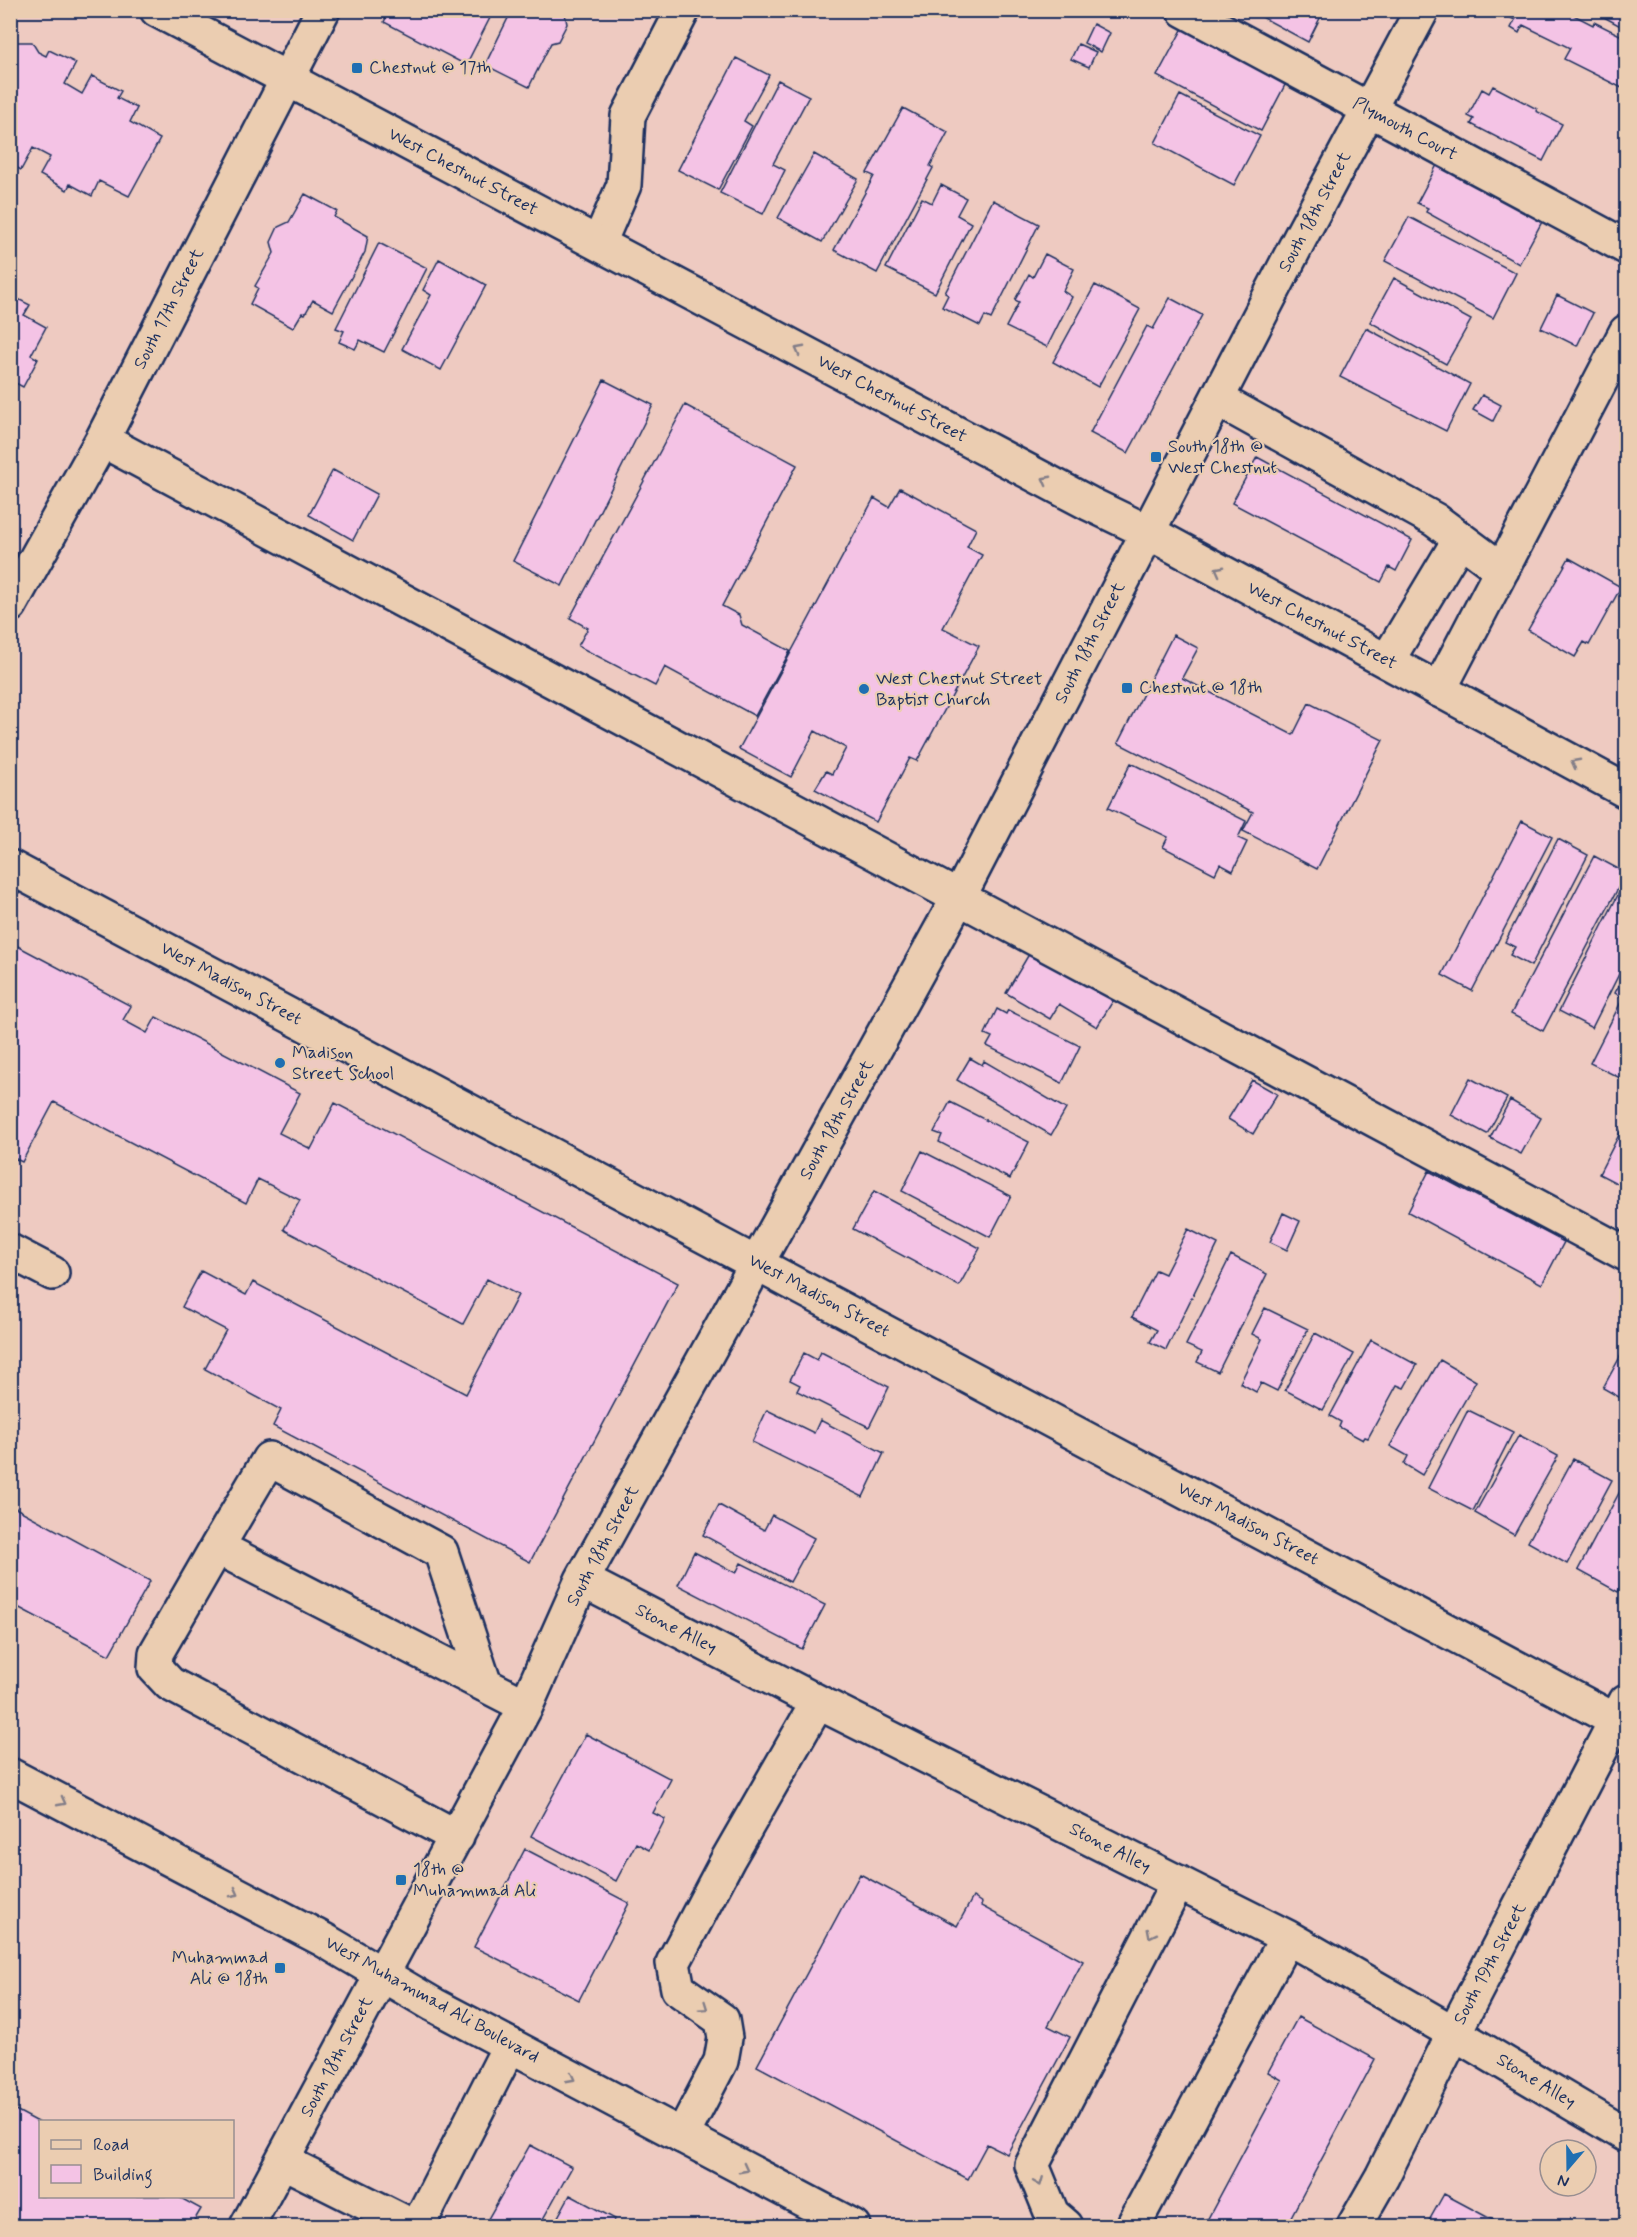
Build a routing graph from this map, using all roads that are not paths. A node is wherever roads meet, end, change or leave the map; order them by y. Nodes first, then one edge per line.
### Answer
1 (157, 10) edge
2 (323, 10) edge
3 (683, 10) edge
4 (1184, 10) edge
5 (1422, 10) edge
6 (286, 80) junction
7 (1370, 110) junction
8 (598, 243) junction
9 (1626, 247) edge
10 (1626, 332) edge
11 (1217, 399) junction
12 (102, 440) junction
13 (1148, 532) junction
14 (1460, 539) junction
15 (1502, 570) junction
16 (10, 605) edge
17 (1387, 661) junction
18 (1439, 690) junction
19 (1626, 791) edge
20 (10, 867) edge
21 (959, 897) junction
22 (10, 1251) edge
23 (1626, 1254) edge
24 (758, 1264) junction
25 (52, 1273) dead end
26 (217, 1547) junction
27 (582, 1580) junction
28 (485, 1685) junction
29 (818, 1702) junction
30 (526, 1706) junction
31 (1623, 1716) edge
32 (10, 1775) edge
33 (457, 1837) junction
34 (1178, 1882) junction
35 (1287, 1937) junction
36 (382, 1974) junction
37 (1454, 2032) junction
38 (510, 2045) junction
39 (1626, 2135) edge
40 (682, 2136) junction
41 (282, 2161) junction
42 (247, 2226) edge
43 (412, 2226) edge
44 (418, 2226) edge
45 (853, 2226) edge
46 (1066, 2226) edge
47 (1133, 2226) edge
48 (1354, 2226) edge

1 - 6 street, West Chestnut Street
2 - 6 street, South 17th Street
3 - 8 street
4 - 7 street, Plymouth Court
5 - 7 street, South 18th Street
6 - 8 street, West Chestnut Street
6 - 12 street, South 17th Street
7 - 9 street, Plymouth Court
7 - 11 street, South 18th Street
13 -> 8 street, West Chestnut Street
10 - 15 street
11 - 13 street, South 18th Street
11 - 14 street
12 - 16 street, South 17th Street
12 - 21 street
17 -> 13 street, West Chestnut Street
13 - 21 street, South 18th Street
14 - 15 street
14 - 17 street
15 - 18 street
17 - 18 street, West Chestnut Street
19 -> 18 street, West Chestnut Street
20 - 24 street, West Madison Street
21 - 23 street
21 - 24 street, South 18th Street
22 - 25 street
24 - 27 street, South 18th Street
24 - 31 street, West Madison Street
26 - 28 street
26 - 28 street
26 - 33 street
27 - 29 street, Stone Alley
27 - 30 street, South 18th Street
28 - 30 street
29 - 34 street, Stone Alley
29 -> 40 street
30 - 33 street, South 18th Street
31 - 37 street, South 19th Street
32 -> 36 street, West Muhammad Ali Boulevard
33 - 36 street, South 18th Street
34 - 35 street, Stone Alley
34 -> 46 street
35 - 37 street, Stone Alley
35 - 47 street
36 - 38 street, West Muhammad Ali Boulevard
36 - 41 street, South 18th Street
37 - 39 street, Stone Alley
37 - 48 street, South 19th Street
38 -> 40 street, West Muhammad Ali Boulevard
38 - 44 street
40 -> 45 street, West Muhammad Ali Boulevard
41 - 42 street, South 18th Street
41 - 43 street

